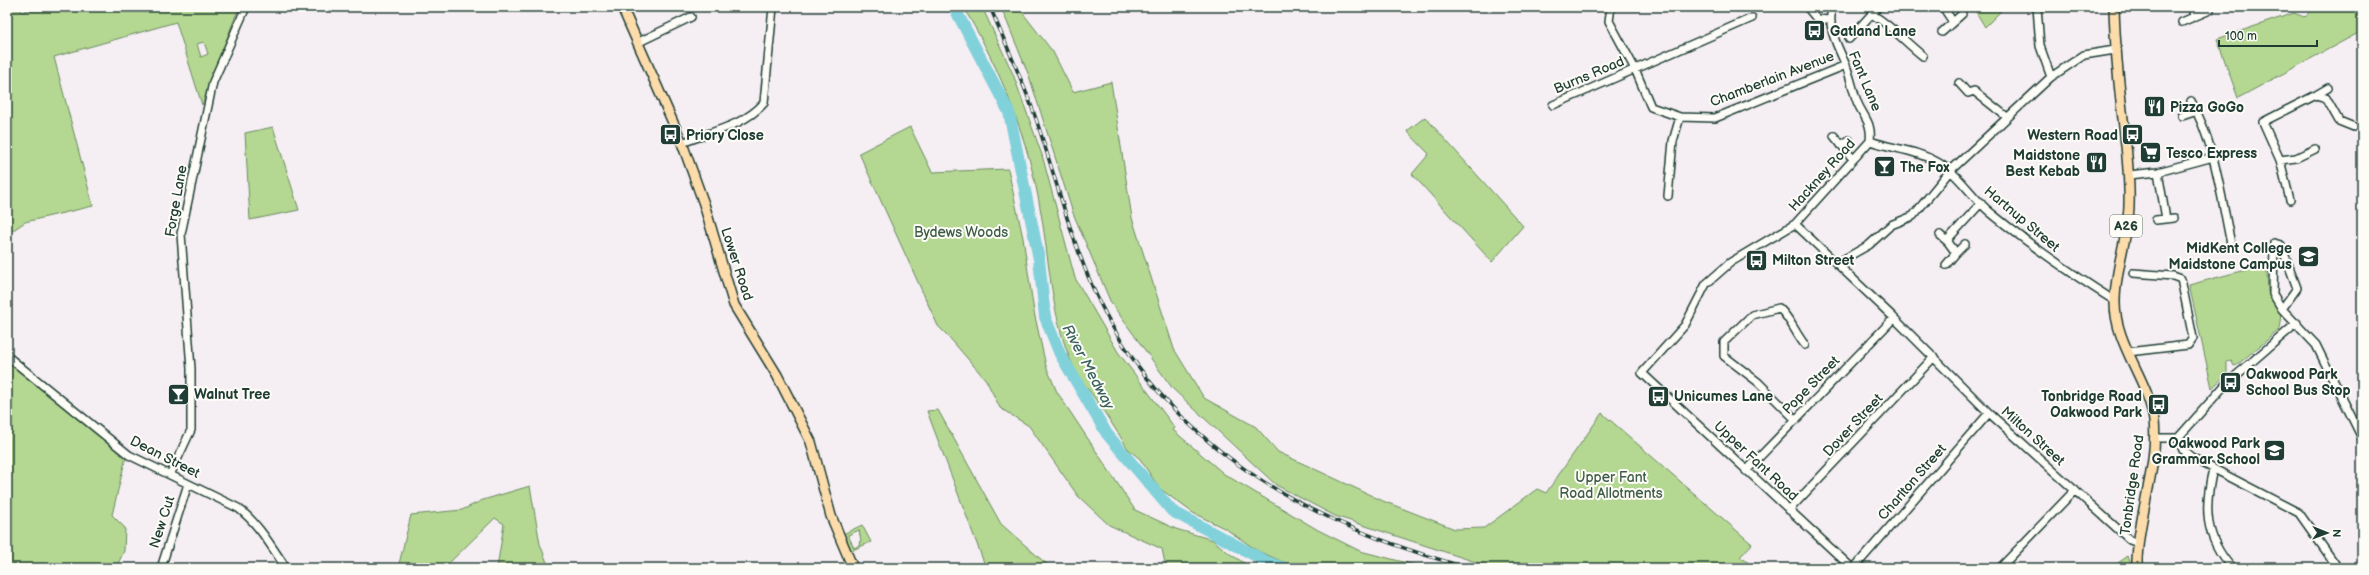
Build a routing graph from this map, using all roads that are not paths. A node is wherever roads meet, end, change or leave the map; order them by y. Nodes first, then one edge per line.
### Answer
1 (246, 7) edge
2 (622, 7) edge
3 (773, 7) edge
4 (1611, 7) edge
5 (1807, 7) edge
6 (1832, 7) edge
7 (1878, 7) edge
8 (1943, 7) edge
9 (2037, 7) edge
10 (2114, 7) edge
11 (2193, 7) edge
12 (2210, 10) dead end
13 (1962, 14) dead end
14 (1873, 15) junction
15 (2195, 16) junction
16 (691, 17) dead end
17 (1752, 18) dead end
18 (1830, 20) junction
19 (1953, 22) junction
20 (2182, 22) dead end
21 (1942, 32) dead end
22 (1849, 39) dead end
23 (639, 42) junction
24 (2115, 50) junction
25 (1922, 56) dead end
26 (1846, 65) junction
27 (1635, 69) junction
28 (2051, 77) junction
29 (1959, 83) dead end
30 (2328, 88) dead end
31 (2316, 95) junction
32 (2191, 101) dead end
33 (1553, 105) dead end
34 (2197, 111) junction
35 (2182, 116) dead end
36 (1680, 117) junction
37 (2007, 117) junction
38 (2354, 127) dead end
39 (1834, 136) dead end
40 (1849, 140) dead end
41 (1870, 141) junction
42 (682, 142) junction
43 (1841, 145) junction
44 (2315, 149) dead end
45 (2212, 157) junction
46 (1853, 159) junction
47 (2280, 160) junction
48 (1950, 171) junction
49 (2158, 172) junction
50 (2129, 175) junction
51 (1668, 196) dead end
52 (2290, 200) dead end
53 (1981, 203) junction
54 (2156, 220) dead end
55 (1796, 224) junction
56 (1940, 235) dead end
57 (1949, 243) junction
58 (1965, 244) dead end
59 (2232, 244) dead end
60 (1956, 253) junction
61 (1836, 263) junction
62 (1946, 265) dead end
63 (2132, 273) dead end
64 (2114, 302) junction
65 (2282, 308) junction
66 (1894, 318) junction
67 (2297, 323) junction
68 (1805, 344) dead end
69 (2128, 352) junction
70 (7, 356) edge
71 (1934, 358) junction
72 (1642, 373) joint
73 (1989, 413) junction
74 (1796, 420) junction
75 (2154, 438) junction
76 (2178, 438) junction
77 (2362, 438) edge
78 (2212, 469) junction
79 (1746, 471) junction
80 (170, 475) junction
81 (188, 484) junction
82 (2075, 490) junction
83 (1789, 510) junction
84 (2138, 543) junction
85 (2228, 566) edge
86 (161, 568) edge
87 (286, 568) edge
88 (853, 568) edge
89 (1853, 568) edge
90 (2000, 568) edge
91 (2137, 568) edge
92 (2338, 568) edge

1 - 80 street, Forge Lane
2 - 23 main road, Lower Road
3 - 42 street
4 - 27 street, Chamberlain Avenue
5 - 18 street
6 - 18 street, Fant Lane
7 - 14 street
8 - 19 street
9 - 28 street
10 - 24 main road, Tonbridge Road / A26
11 - 15 street
12 - 15 street
13 - 19 street
14 - 22 street
14 - 25 street
15 - 20 street
16 - 23 street
17 - 27 street, Burns Road
18 - 26 street, Fant Lane
19 - 21 street
23 - 42 main road, Lower Road
24 - 28 street
24 - 50 main road, Tonbridge Road / A26
26 - 36 street, Chamberlain Avenue
26 - 41 street, Fant Lane
27 - 33 street, Burns Road
27 - 36 street, Chamberlain Avenue
28 - 37 street
29 - 37 street
30 - 31 street
31 - 38 street
31 - 47 street
32 - 34 street
34 - 35 street
34 - 45 street
36 - 51 street
37 - 48 street
39 - 43 street
40 - 43 street
41 - 46 street, Hackney Road
41 - 48 street, Hartnup Street
42 - 88 main road, Lower Road
43 - 46 street
44 - 47 street
45 - 49 street
45 - 59 street
46 - 55 street, Hackney Road
47 - 52 street
48 - 53 street, Hartnup Street
48 - 61 street
49 - 50 street
49 - 54 street
50 - 64 main road, Tonbridge Road / A26
53 - 57 street
53 - 64 street, Hartnup Street
55 - 61 street, Milton Street
55 - 72 street, Hackney Road
56 - 57 street
57 - 60 street
58 - 60 street
60 - 62 street
61 - 66 street, Milton Street
63 - 69 street
64 - 69 main road, Tonbridge Road / A26
65 - 65 street
65 - 67 street
66 - 71 street, Milton Street
66 - 74 street, Pope Street
67 - 76 street
67 - 77 street
68 - 74 street
69 - 75 main road, Tonbridge Road / A26
70 - 80 street, Dean Street
71 - 73 street, Milton Street
71 - 83 street, Dover Street
72 - 79 street, Upper Fant Road
73 - 82 street, Milton Street
73 - 89 street, Charlton Street
74 - 79 street, Pope Street
75 - 76 street
75 - 84 main road, Tonbridge Road / A26
76 - 78 street
78 - 85 street
78 - 92 street
79 - 83 street, Upper Fant Road
80 - 81 street, Dean Street
81 - 86 street, New Cut
81 - 87 street, Dean Street
82 - 84 street, Milton Street
82 - 90 street
83 - 89 street, Upper Fant Road
84 - 91 main road, Tonbridge Road / A26

